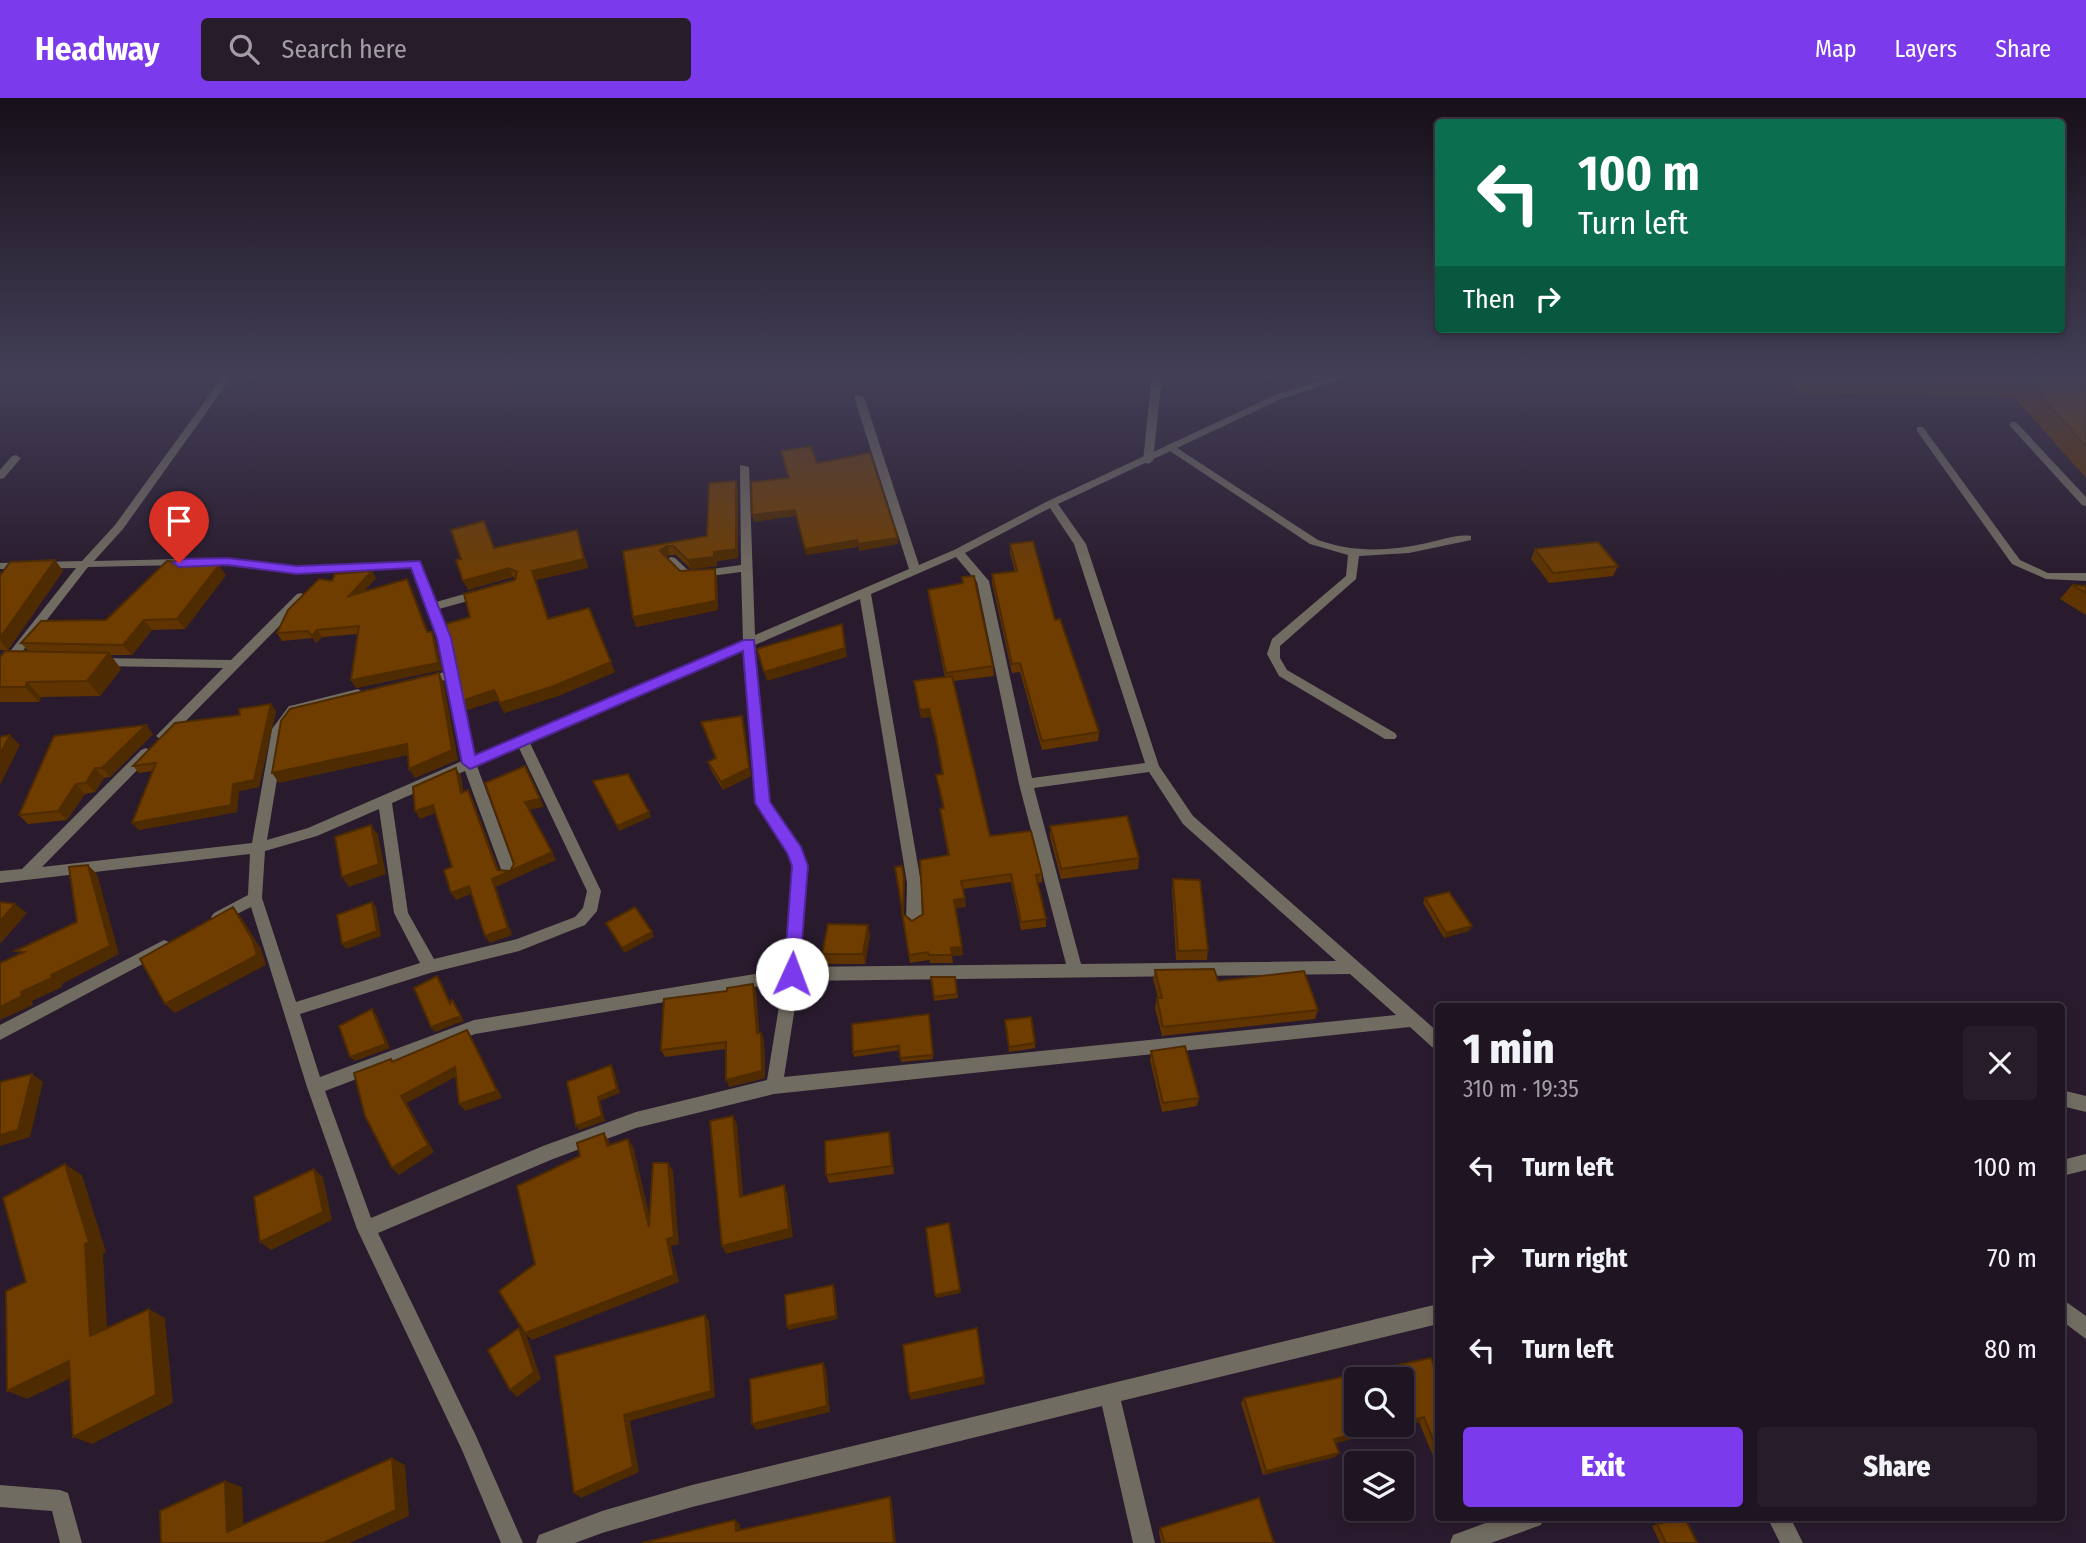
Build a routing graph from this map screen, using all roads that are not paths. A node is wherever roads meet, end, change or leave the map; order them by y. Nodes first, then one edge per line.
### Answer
1 (180, 442) edge
2 (874, 442) edge
3 (1150, 442) edge
4 (1181, 442) edge
5 (1930, 442) edge
6 (2029, 442) edge
7 (1171, 447) junction
8 (16, 458) dead end
9 (1148, 461) junction
10 (744, 467) dead end
11 (0, 476) edge
12 (1052, 503) junction
13 (2086, 503) edge
14 (1468, 538) dead end
15 (958, 552) junction
16 (1354, 555) junction
17 (671, 560) edge
18 (84, 565) junction
19 (0, 566) edge
20 (747, 568) junction
21 (329, 569) junction
22 (915, 570) junction
23 (2086, 577) edge
24 (491, 591) edge
25 (865, 593) junction
26 (432, 607) junction
27 (749, 643) junction
28 (89, 662) edge
29 (234, 664) junction
30 (0, 672) edge
31 (452, 675) junction
32 (399, 685) edge
33 (373, 690) edge
34 (1390, 736) dead end
35 (522, 740) junction
36 (470, 763) junction
37 (1153, 767) junction
38 (1026, 784) junction
39 (385, 802) junction
40 (257, 848) junction
41 (509, 872) edge
42 (26, 874) junction
43 (0, 877) edge
44 (255, 898) junction
45 (914, 921) edge
46 (207, 924) edge
47 (183, 936) edge
48 (429, 966) junction
49 (1351, 967) junction
50 (1075, 970) junction
51 (792, 974) junction
52 (291, 1010) junction
53 (1412, 1020) junction
54 (0, 1033) edge
55 (1435, 1039) edge
56 (774, 1086) junction
57 (314, 1087) junction
58 (2065, 1099) edge
59 (2086, 1104) edge
60 (2086, 1162) edge
61 (2065, 1167) edge
62 (366, 1229) junction
63 (2065, 1312) edge
64 (1435, 1315) edge
65 (2086, 1329) edge
66 (1109, 1395) junction
67 (0, 1496) edge
68 (1522, 1521) edge
69 (1780, 1521) edge
70 (71, 1543) edge
71 (512, 1543) edge
72 (547, 1543) edge
73 (1144, 1543) edge
74 (1461, 1543) edge
75 (1791, 1543) edge

1 - 18 street
2 - 22 street
3 - 9 street
4 - 7 street
5 - 23 street
6 - 13 street
7 - 9 street
7 - 16 street
8 - 11 street
9 - 12 street
10 - 20 street
12 - 15 street
12 - 37 street
14 - 16 street
15 - 22 street
15 - 38 street
16 - 34 street
17 - 20 street
18 - 19 street
18 - 21 street
18 - 30 street
20 - 27 street
21 - 26 street
21 - 29 street
22 - 25 street
24 - 26 street
25 - 27 street
25 - 45 street
26 - 31 street
27 - 35 street
27 - 51 street
28 - 29 street
29 - 42 street
31 - 32 street
31 - 36 street
33 - 40 street
35 - 36 street
35 - 48 street
36 - 39 street
36 - 41 street
37 - 38 street
37 - 49 street
38 - 50 street
39 - 40 street
39 - 48 street
40 - 42 street
40 - 44 street
42 - 43 street
44 - 46 street
44 - 52 street
47 - 54 street
48 - 52 street
49 - 50 street
49 - 53 street
50 - 51 street
51 - 56 street
51 - 57 street
52 - 57 street
53 - 55 street
53 - 56 street
56 - 62 street
57 - 62 street
58 - 59 street
60 - 61 street
62 - 71 street
63 - 65 street
64 - 66 street
66 - 72 street
66 - 73 street
67 - 70 street
68 - 74 street
69 - 75 street

